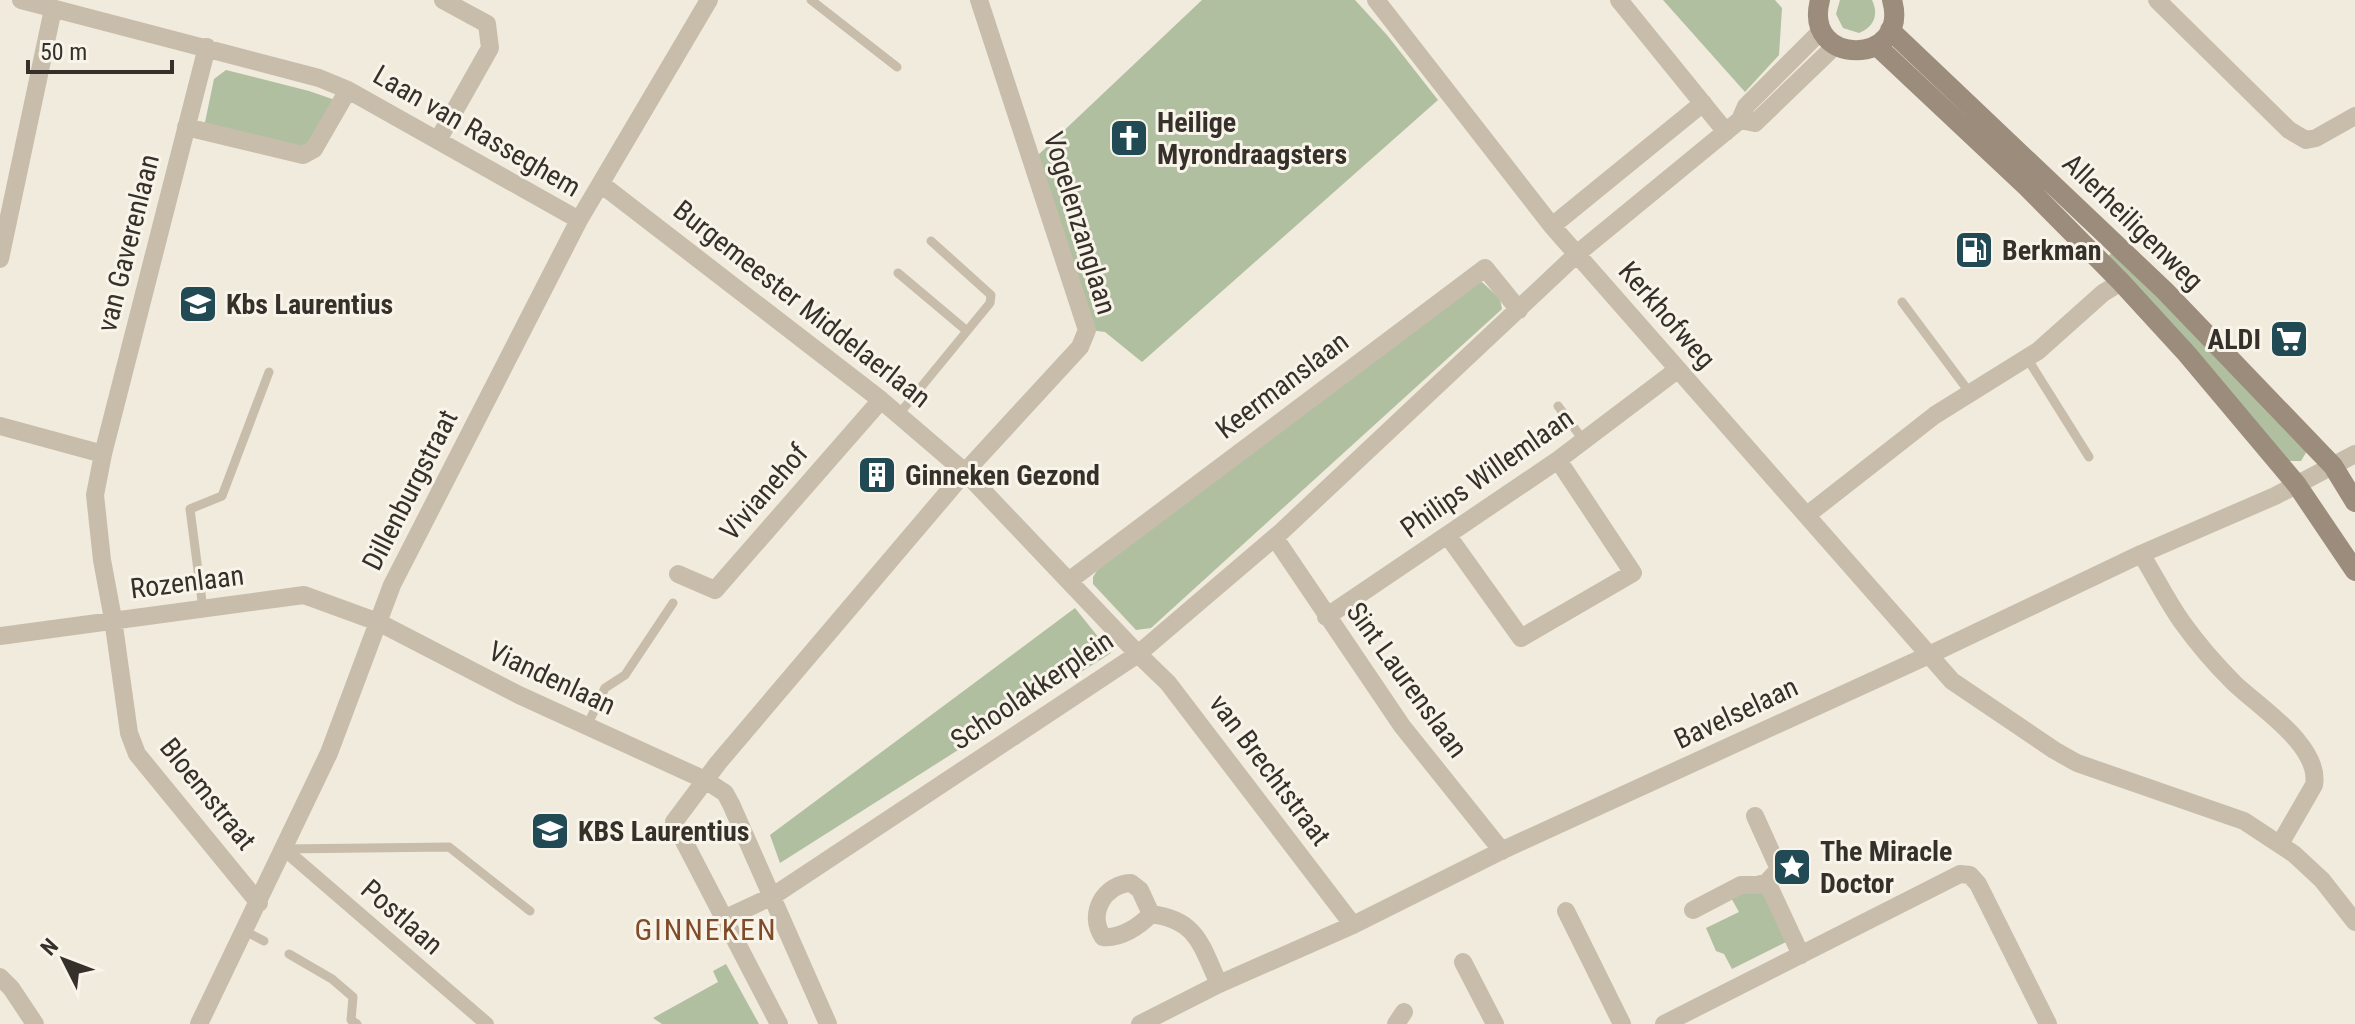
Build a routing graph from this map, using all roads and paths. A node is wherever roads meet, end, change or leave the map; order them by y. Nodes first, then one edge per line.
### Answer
1 (21, 0) edge
2 (443, 0) edge
3 (709, 0) edge
4 (811, 0) edge
5 (979, 0) edge
6 (1376, 0) edge
7 (1619, 0) edge
8 (1820, 0) edge
9 (1892, 0) edge
10 (2157, 0) edge
11 (53, 9) junction
12 (1829, 38) junction
13 (1884, 38) junction
14 (207, 47) junction
15 (897, 67) dead end
16 (348, 90) junction
17 (1703, 103) junction
18 (2355, 116) edge
19 (1733, 126) junction
20 (186, 127) junction
21 (438, 140) junction
22 (601, 184) junction
23 (579, 220) junction
24 (1552, 226) junction
25 (931, 241) dead end
26 (1578, 253) junction
27 (0, 259) edge
28 (898, 273) dead end
29 (2121, 282) junction
30 (1902, 302) dead end
31 (1519, 310) junction
32 (967, 331) junction
33 (2027, 358) junction
34 (1677, 370) junction
35 (269, 372) dead end
36 (1970, 393) junction
37 (881, 400) junction
38 (1558, 406) dead end
39 (899, 414) junction
40 (0, 426) edge
41 (1584, 441) junction
42 (103, 454) junction
43 (2355, 454) edge
44 (2089, 457) dead end
45 (1558, 460) junction
46 (2333, 466) junction
47 (965, 472) junction
48 (2297, 485) junction
49 (2355, 502) edge
50 (1807, 515) junction
51 (1448, 536) junction
52 (1275, 538) junction
53 (2141, 554) junction
54 (2355, 571) edge
55 (678, 574) dead end
56 (1070, 580) junction
57 (673, 603) dead end
58 (203, 609) junction
59 (1326, 617) junction
60 (113, 619) junction
61 (378, 622) junction
62 (0, 636) edge
63 (1138, 654) junction
64 (1929, 655) junction
65 (587, 726) junction
66 (705, 780) junction
67 (1755, 816) dead end
68 (2280, 844) junction
69 (284, 849) junction
70 (1502, 851) junction
71 (1767, 882) junction
72 (773, 896) junction
73 (259, 903) junction
74 (1693, 910) dead end
75 (530, 911) dead end
76 (1566, 911) dead end
77 (1151, 914) dead end
78 (726, 918) junction
79 (2355, 922) edge
80 (1353, 925) junction
81 (245, 931) junction
82 (264, 941) dead end
83 (289, 954) dead end
84 (1801, 955) junction
85 (1463, 962) dead end
86 (0, 977) edge
87 (1219, 984) junction
88 (35, 1024) edge
89 (199, 1024) edge
90 (357, 1024) edge
91 (487, 1024) edge
92 (779, 1024) edge
93 (828, 1024) edge
94 (1140, 1024) edge
95 (1495, 1024) edge
96 (1622, 1024) edge
97 (1664, 1024) edge
98 (2048, 1024) edge

1 - 11 street, Laan van Rasseghem
2 - 21 street
3 - 22 street, Dillenburgstraat
4 - 15 lane
5 - 47 street, Vogelenzanglaan
6 - 24 street, Kerkhofweg
7 - 17 street
8 - 12 main road
9 - 13 main road
10 - 18 street
11 - 14 street, Laan van Rasseghem
11 - 27 street
12 - 13 main road
12 - 19 street
13 - 29 main road, Allerheiligenweg
13 - 46 main road, Allerheiligenweg
14 - 16 street, Laan van Rasseghem
14 - 20 street, van Gaverenlaan
16 - 20 street, Laan van Rasseghem
16 - 21 street, Laan van Rasseghem
17 - 19 street
17 - 24 street
19 - 26 street
20 - 42 street, van Gaverenlaan
21 - 23 street, Laan van Rasseghem
22 - 23 street, Dillenburgstraat
22 - 37 street, Burgemeester Middelaerlaan
23 - 61 street, Dillenburgstraat
24 - 26 street, Kerkhofweg
25 - 32 lane
26 - 31 street
26 - 34 street, Kerkhofweg
28 - 32 lane
29 - 33 street, Allerheiligenweg
29 - 48 main road, Allerheiligenweg
30 - 36 lane
31 - 52 street
31 - 56 street, Keermanslaan
32 - 39 lane
33 - 36 street, Allerheiligenweg
33 - 44 lane
34 - 41 street, Philips Willemlaan
34 - 50 street, Kerkhofweg
35 - 58 lane
36 - 50 street, Allerheiligenweg
37 - 39 street, Burgemeester Middelaerlaan
37 - 55 street, Vivianehof
38 - 41 lane
39 - 47 street, Burgemeester Middelaerlaan
40 - 42 street
41 - 45 street, Philips Willemlaan
42 - 60 street, van Gaverenlaan
43 - 46 street, Bavelselaan
45 - 51 street, Philips Willemlaan
45 - 51 street
46 - 48 street, Bavelselaan
46 - 49 main road, Allerheiligenweg
47 - 56 street, Schoolakkerplein
47 - 66 street
48 - 53 street, Bavelselaan
48 - 54 main road, Allerheiligenweg
50 - 64 street, Kerkhofweg
51 - 59 street, Philips Willemlaan
52 - 59 street, Sint Laurenslaan
52 - 63 street
53 - 64 street, Bavelselaan
53 - 68 street
56 - 63 street, Schoolakkerplein
57 - 65 lane
58 - 60 street, Rozenlaan
58 - 61 street, Rozenlaan
59 - 70 street, Sint Laurenslaan
60 - 62 street, Rozenlaan
60 - 73 street, Bloemstraat
61 - 65 street, Viandenlaan
61 - 69 street, Dillenburgstraat
63 - 72 street, Schoolakkerplein
63 - 80 street, van Brechtstraat
64 - 68 street, Kerkhofweg
64 - 70 street, Bavelselaan
65 - 66 street, Viandenlaan
66 - 72 street, Viandenlaan
66 - 78 street
67 - 71 street
68 - 79 street, Kerkhofweg
69 - 73 street, Dillenburgstraat
69 - 75 lane
69 - 91 street, Postlaan
70 - 80 street, Bavelselaan
71 - 74 street
71 - 84 street
72 - 78 street
72 - 93 street, Viandenlaan
73 - 81 street, Dillenburgstraat
76 - 96 street
77 - 87 street
78 - 92 street
80 - 87 street, Bavelselaan
81 - 82 lane
81 - 89 street, Dillenburgstraat
83 - 90 lane
84 - 97 street
84 - 98 street
85 - 95 street
86 - 88 street
87 - 94 street, Bavelselaan

